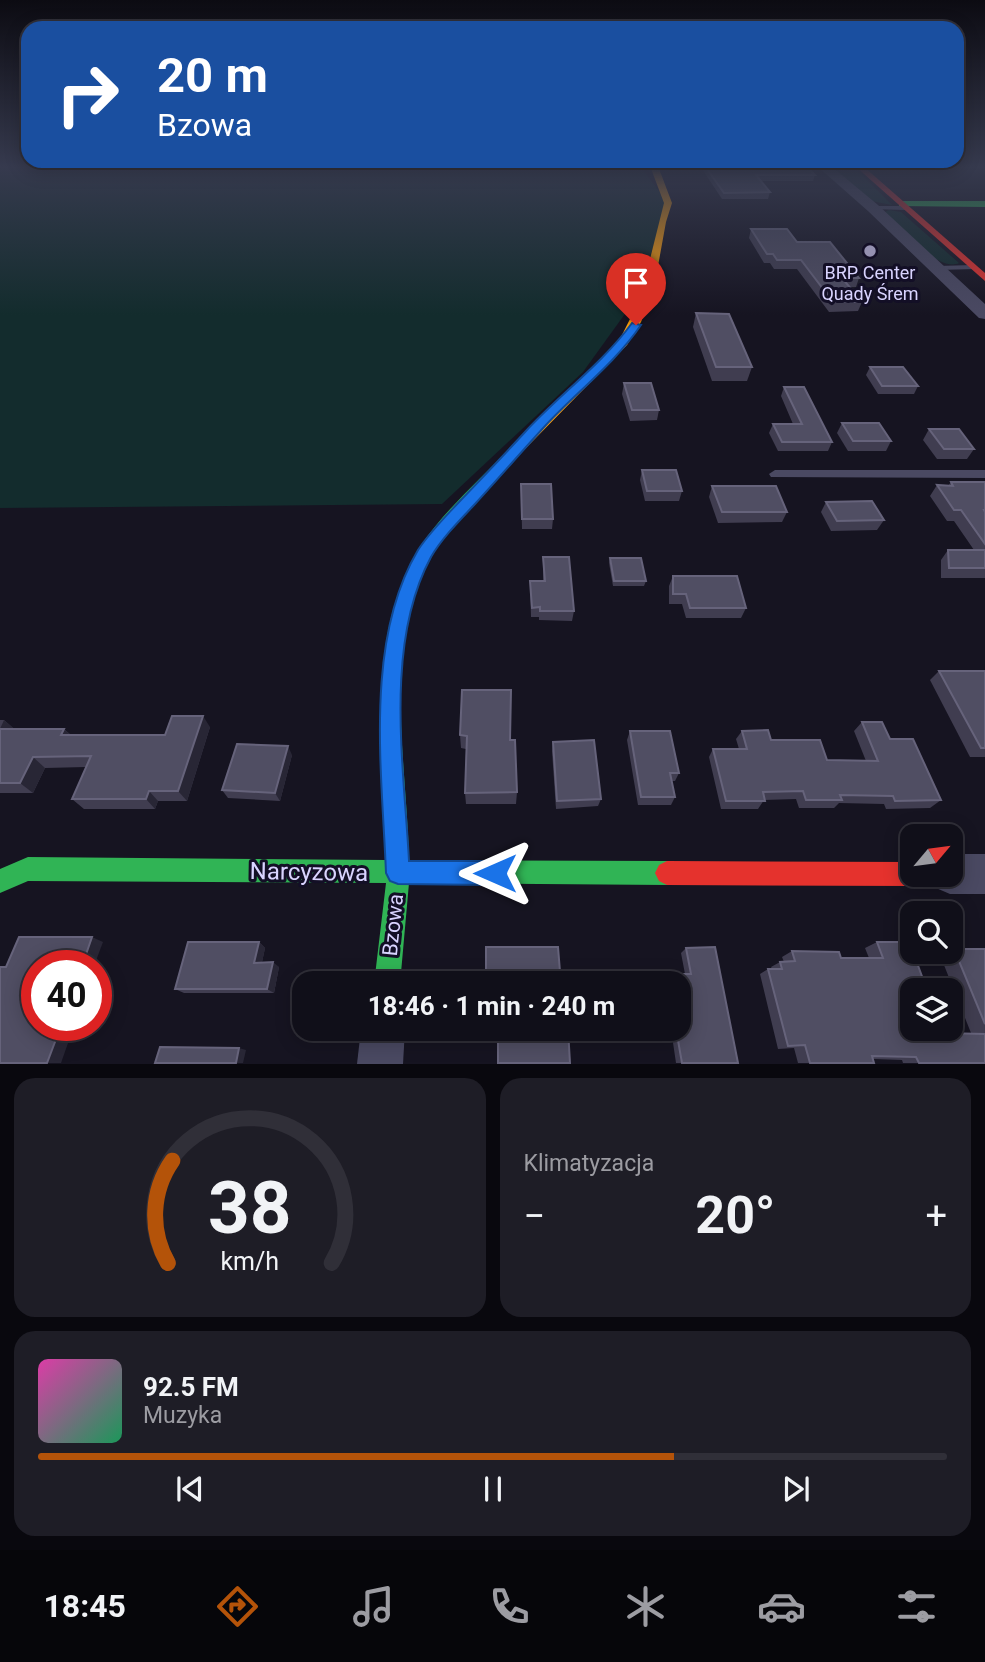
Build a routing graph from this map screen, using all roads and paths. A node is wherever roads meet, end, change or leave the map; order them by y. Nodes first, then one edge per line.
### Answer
1 (663, 216) edge
2 (881, 216) edge
3 (915, 216) edge
4 (937, 268) junction
5 (979, 272) edge
6 (985, 314) edge
7 (775, 474) dead end
8 (985, 474) edge
9 (398, 873) junction
10 (900, 874) edge
11 (963, 874) edge
12 (985, 874) edge
13 (1, 880) edge
14 (388, 971) edge
15 (382, 1041) edge
16 (380, 1063) edge

1 - 9 street, Bzowa
2 - 4 street
3 - 5 street
4 - 5 lane
4 - 6 street
7 - 8 lane
9 - 10 street, Narcyzowa
9 - 13 street, Narcyzowa
9 - 14 street, Bzowa
11 - 12 street
15 - 16 street

